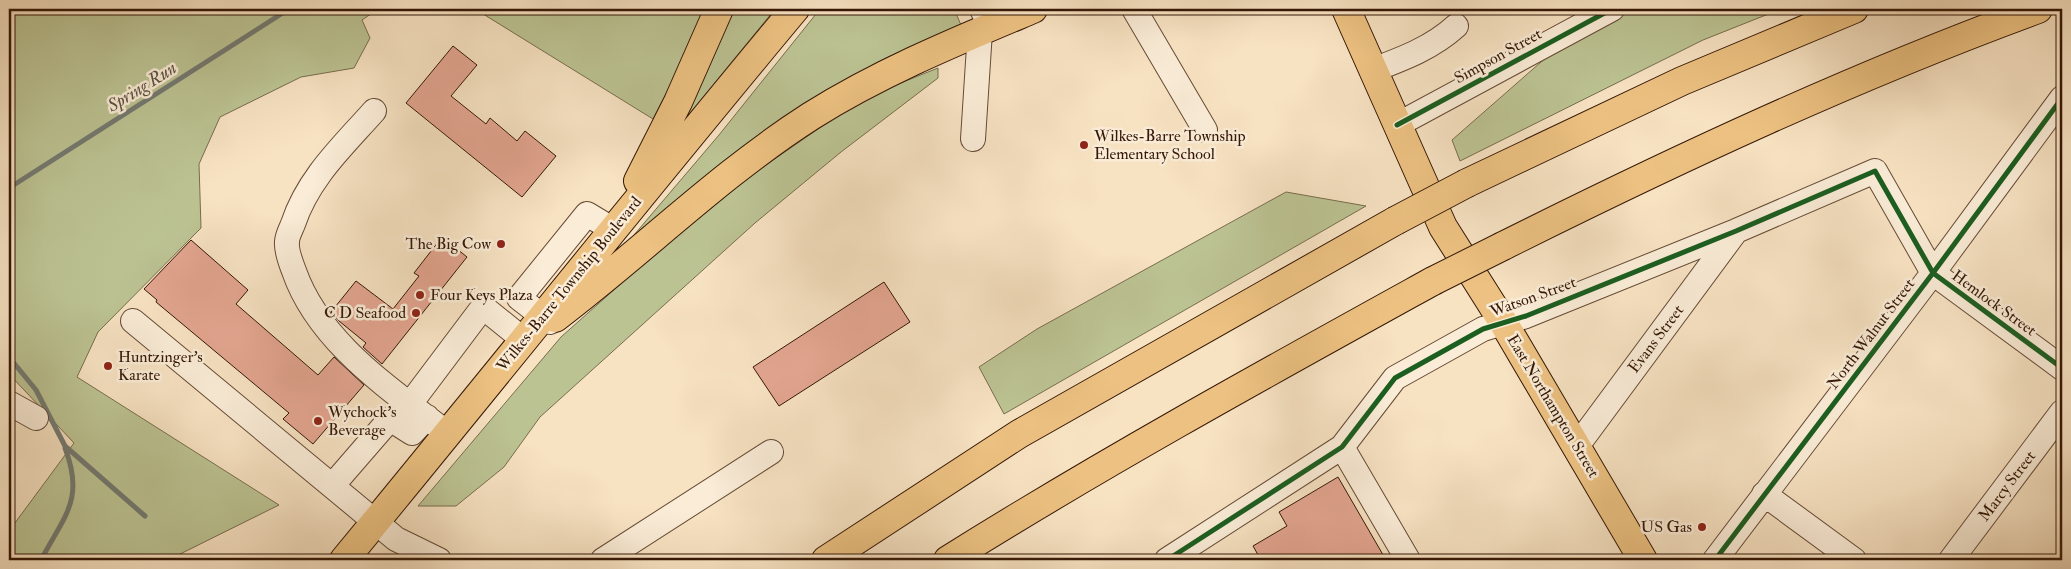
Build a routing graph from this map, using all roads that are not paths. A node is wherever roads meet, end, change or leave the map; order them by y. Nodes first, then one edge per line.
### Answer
1 (719, 9) edge
2 (795, 9) edge
3 (1033, 9) edge
4 (1134, 9) edge
5 (1346, 9) edge
6 (1612, 9) edge
7 (1854, 9) edge
8 (2038, 9) edge
9 (1581, 16) edge
10 (984, 22) edge
11 (1456, 26) dead end
12 (1373, 70) junction
13 (2062, 98) edge
14 (374, 111) dead end
15 (1397, 125) junction
16 (1206, 130) dead end
17 (973, 139) dead end
18 (1875, 171) joint
19 (619, 221) junction
20 (1736, 231) junction
21 (1933, 273) junction
22 (547, 319) junction
23 (133, 321) dead end
24 (1503, 322) junction
25 (525, 341) junction
26 (2062, 368) edge
27 (9, 403) edge
28 (419, 410) junction
29 (2062, 412) edge
30 (36, 418) dead end
31 (448, 434) junction
32 (1577, 446) junction
33 (1342, 447) junction
34 (770, 452) dead end
35 (332, 486) junction
36 (1764, 494) junction
37 (375, 522) junction
38 (344, 560) edge
39 (439, 560) edge
40 (603, 560) edge
41 (826, 560) edge
42 (948, 560) edge
43 (1167, 560) edge
44 (1408, 560) edge
45 (1643, 560) edge
46 (1715, 560) edge
47 (1854, 560) edge
48 (1951, 560) edge

1 - 19 main road
2 - 19 main road, Wilkes-Barre Township Boulevard
3 - 10 main road
4 - 16 street
5 - 12 main road, East Northampton Street
6 - 9 street, Simpson Street
7 - 41 main road, bridge
8 - 42 main road, bridge
9 - 15 street, Simpson Street
10 - 17 street
10 - 22 main road
11 - 12 street
12 - 15 main road, East Northampton Street
13 - 21 street, North Walnut Street
14 - 28 street
15 - 24 main road, East Northampton Street
18 - 20 street, Watson Street
18 - 21 street, Hemlock Street
19 - 22 main road, Wilkes-Barre Township Boulevard
20 - 24 street, Watson Street
20 - 32 street, Evans Street
21 - 26 street, Hemlock Street
21 - 36 street, North Walnut Street
22 - 25 main road, Wilkes-Barre Township Boulevard
23 - 35 street
24 - 32 main road, East Northampton Street
24 - 33 street, Watson Street
25 - 28 street
25 - 31 main road, Wilkes-Barre Township Boulevard
27 - 30 street
28 - 31 street
28 - 35 street
29 - 48 street, Marcy Street
31 - 37 main road, Wilkes-Barre Township Boulevard
32 - 45 main road, East Northampton Street
33 - 43 street, Watson Street
33 - 44 street
34 - 40 street
35 - 37 street
36 - 46 street, North Walnut Street
36 - 47 street
37 - 38 main road, Wilkes-Barre Township Boulevard
37 - 39 street

